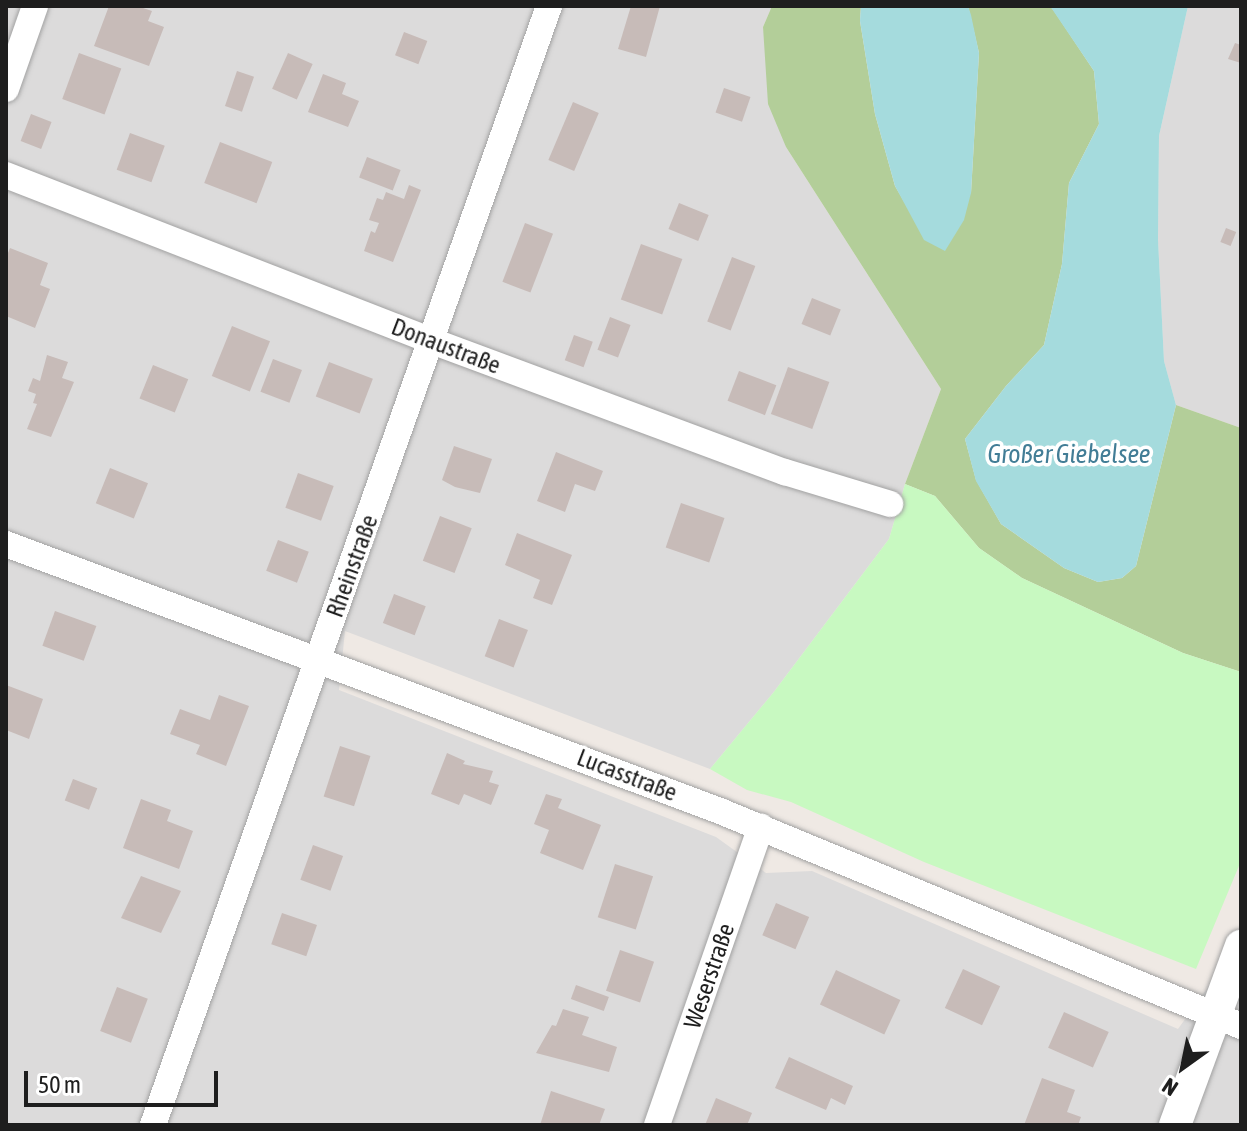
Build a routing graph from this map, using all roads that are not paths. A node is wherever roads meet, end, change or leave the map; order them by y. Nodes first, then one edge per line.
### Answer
1 (35, 6) edge
2 (549, 6) edge
3 (6, 89) edge
4 (6, 175) edge
5 (432, 341) junction
6 (890, 504) dead end
7 (6, 544) edge
8 (319, 658) junction
9 (761, 827) junction
10 (1241, 946) edge
11 (1228, 1020) edge
12 (153, 1125) edge
13 (657, 1125) edge
14 (1175, 1125) edge

1 - 3 street
2 - 5 street, Rheinstraße
4 - 5 street, Donaustraße
5 - 6 street, Donaustraße
5 - 8 street, Rheinstraße
7 - 8 street, Lucasstraße
8 - 9 street, Lucasstraße
8 - 12 street, Rheinstraße
9 - 11 street, Lucasstraße
9 - 13 street, Weserstraße
10 - 11 street
11 - 14 street

